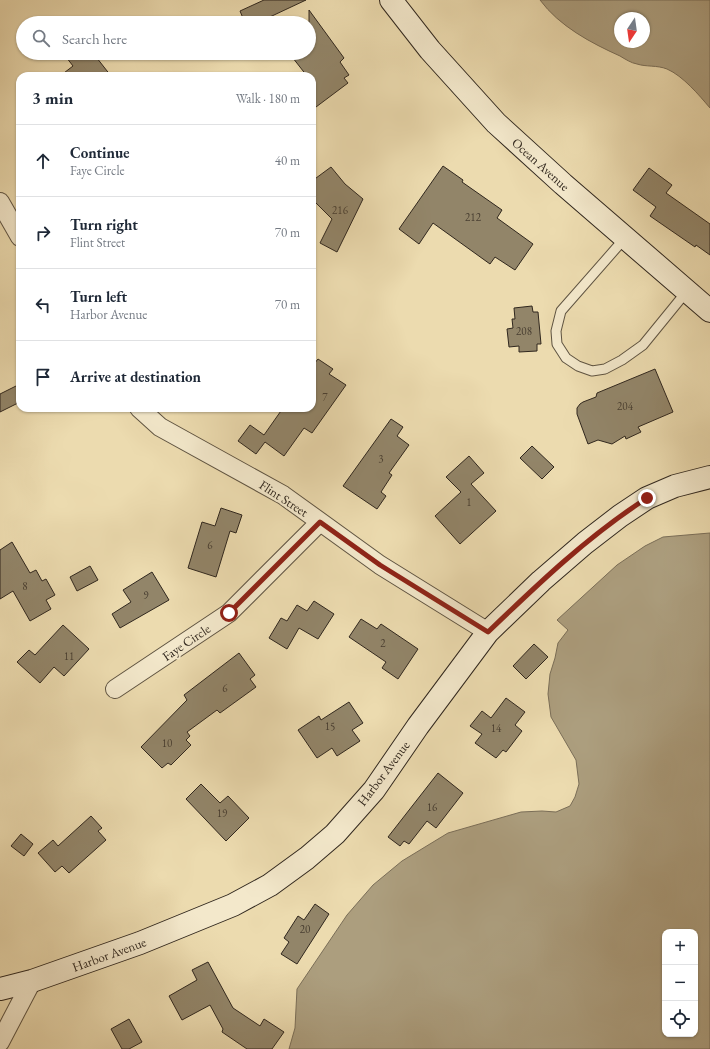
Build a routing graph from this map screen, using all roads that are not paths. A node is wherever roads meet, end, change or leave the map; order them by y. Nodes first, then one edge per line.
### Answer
1 (390, 0) edge
2 (0, 202) edge
3 (16, 230) edge
4 (625, 238) junction
5 (687, 291) junction
6 (710, 310) edge
7 (143, 412) edge
8 (710, 477) edge
9 (320, 522) junction
10 (488, 632) junction
11 (115, 690) dead end
12 (32, 981) junction
13 (0, 989) edge
14 (0, 1042) edge

1 - 4 main road, Ocean Avenue
2 - 3 street
4 - 5 main road, Ocean Avenue
4 - 5 lane
5 - 6 main road, Ocean Avenue
7 - 9 street, Flint Street
8 - 10 main road, Harbor Avenue
9 - 10 street, Flint Street
9 - 11 street, Faye Circle
10 - 12 main road, Harbor Avenue
12 - 13 main road, Harbor Avenue
12 - 14 street

